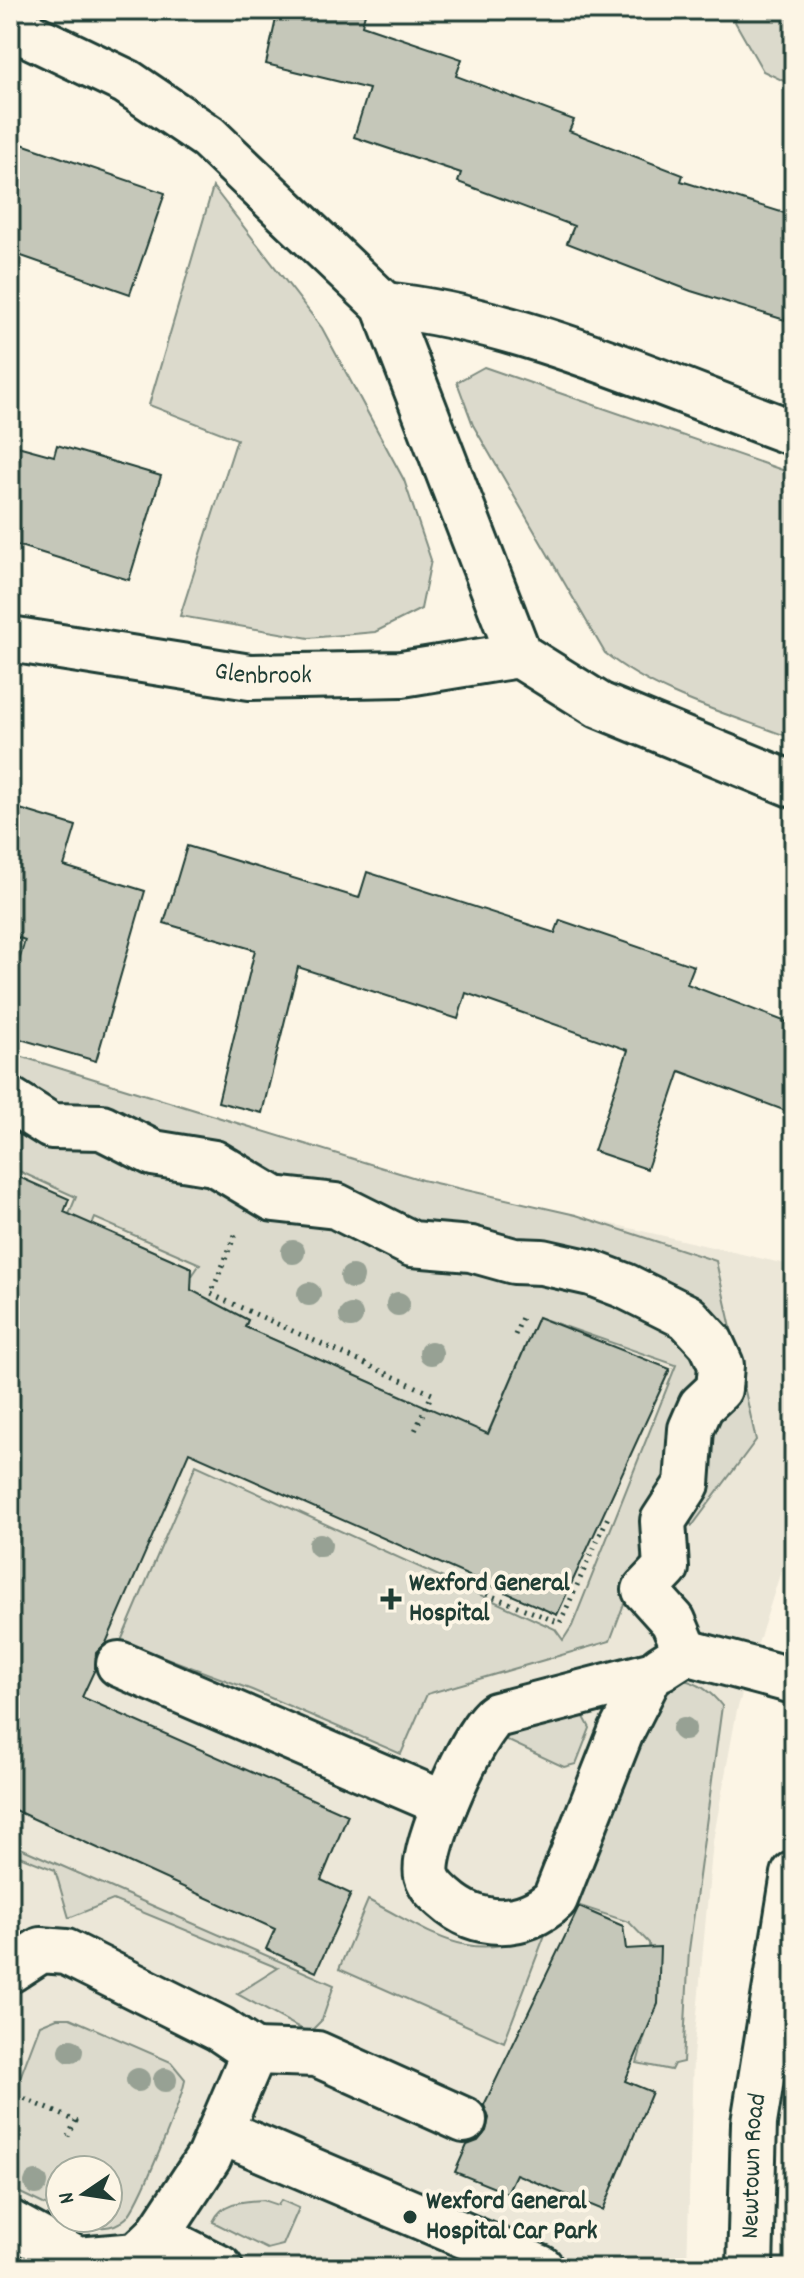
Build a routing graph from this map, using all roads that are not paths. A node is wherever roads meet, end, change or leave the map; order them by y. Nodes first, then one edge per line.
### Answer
1 (10, 26) edge
2 (384, 305) junction
3 (794, 433) edge
4 (10, 639) edge
5 (519, 655) junction
6 (794, 785) edge
7 (10, 1100) edge
8 (686, 1652) junction
9 (119, 1664) dead end
10 (650, 1675) junction
11 (794, 1681) edge
12 (445, 1804) junction
13 (794, 1874) edge
14 (10, 1970) edge
15 (254, 2052) junction
16 (464, 2120) dead end
17 (222, 2132) junction
18 (10, 2223) edge
19 (157, 2236) junction
20 (220, 2268) edge
21 (541, 2268) edge
22 (750, 2268) edge

1 - 2 street
2 - 3 street
2 - 5 street
4 - 5 street, Glenbrook
5 - 6 street
7 - 8 street
8 - 10 street
8 - 11 street
9 - 12 street
10 - 12 street
10 - 12 street
13 - 22 street, Newtown Road
14 - 15 street
15 - 16 street
15 - 17 street
17 - 19 street
17 - 21 street
18 - 19 street
19 - 20 street

